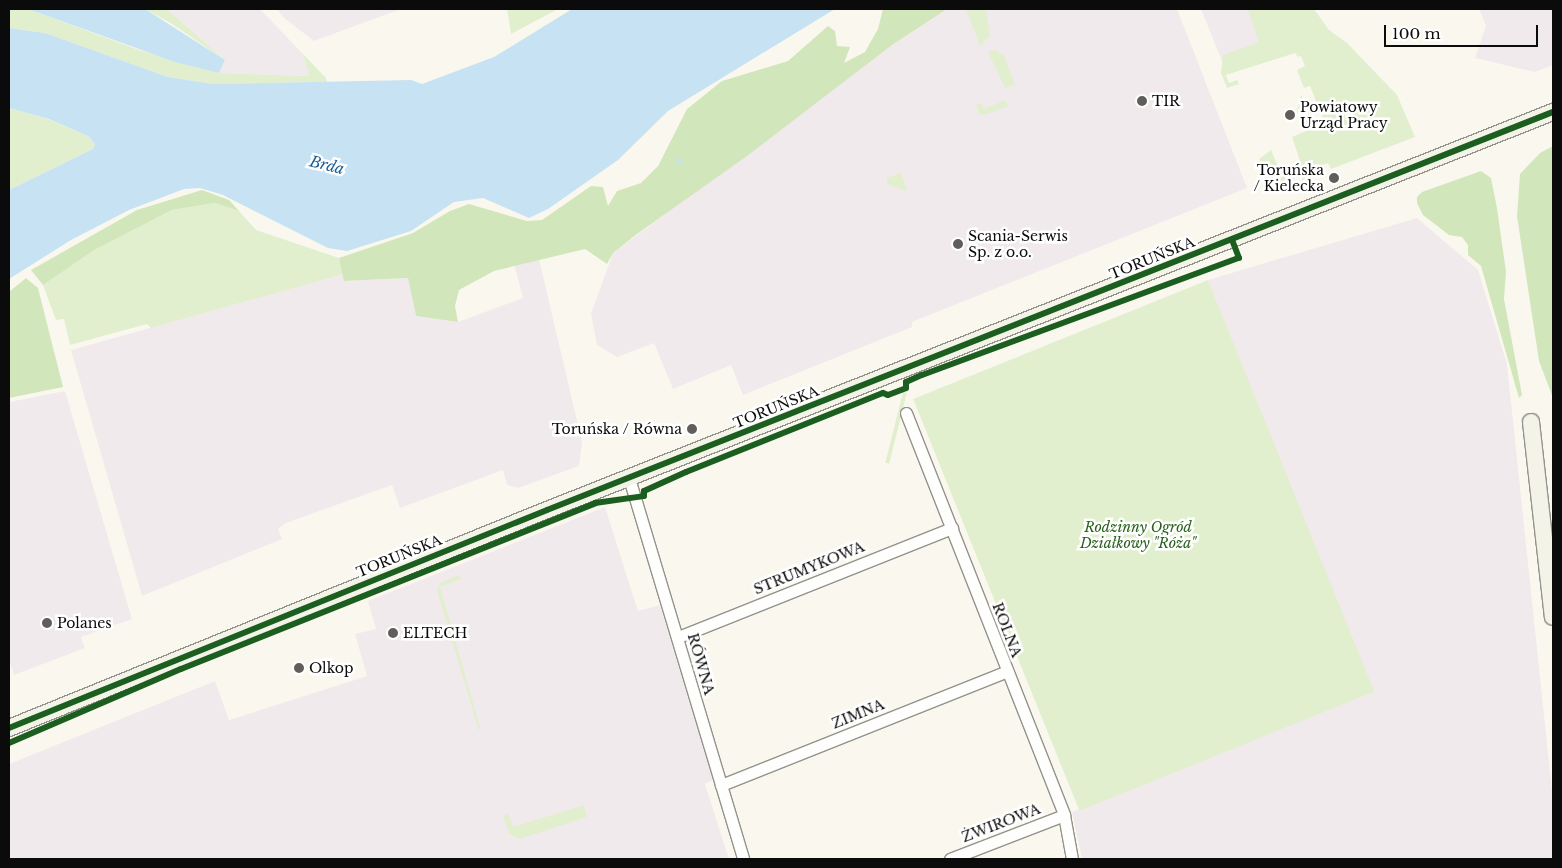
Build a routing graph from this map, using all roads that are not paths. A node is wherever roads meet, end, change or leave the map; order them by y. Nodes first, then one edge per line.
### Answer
1 (1553, 112) edge
2 (906, 414) dead end
3 (1531, 422) dead end
4 (629, 478) junction
5 (952, 528) junction
6 (1553, 618) edge
7 (678, 636) junction
8 (1007, 671) junction
9 (9, 728) edge
10 (721, 785) junction
11 (1064, 814) junction
12 (743, 859) edge
13 (950, 859) edge
14 (1072, 859) edge

1 - 4 street, TORUŃSKA
2 - 5 street, ROLNA
3 - 6 street
4 - 7 street, RÓWNA
4 - 9 street, TORUŃSKA
5 - 7 street, STRUMYKOWA
5 - 8 street, ROLNA
7 - 10 street, RÓWNA
8 - 10 street, ZIMNA
8 - 11 street, ROLNA
10 - 12 street, RÓWNA
11 - 13 street, ŻWIROWA
11 - 14 street, ROLNA

